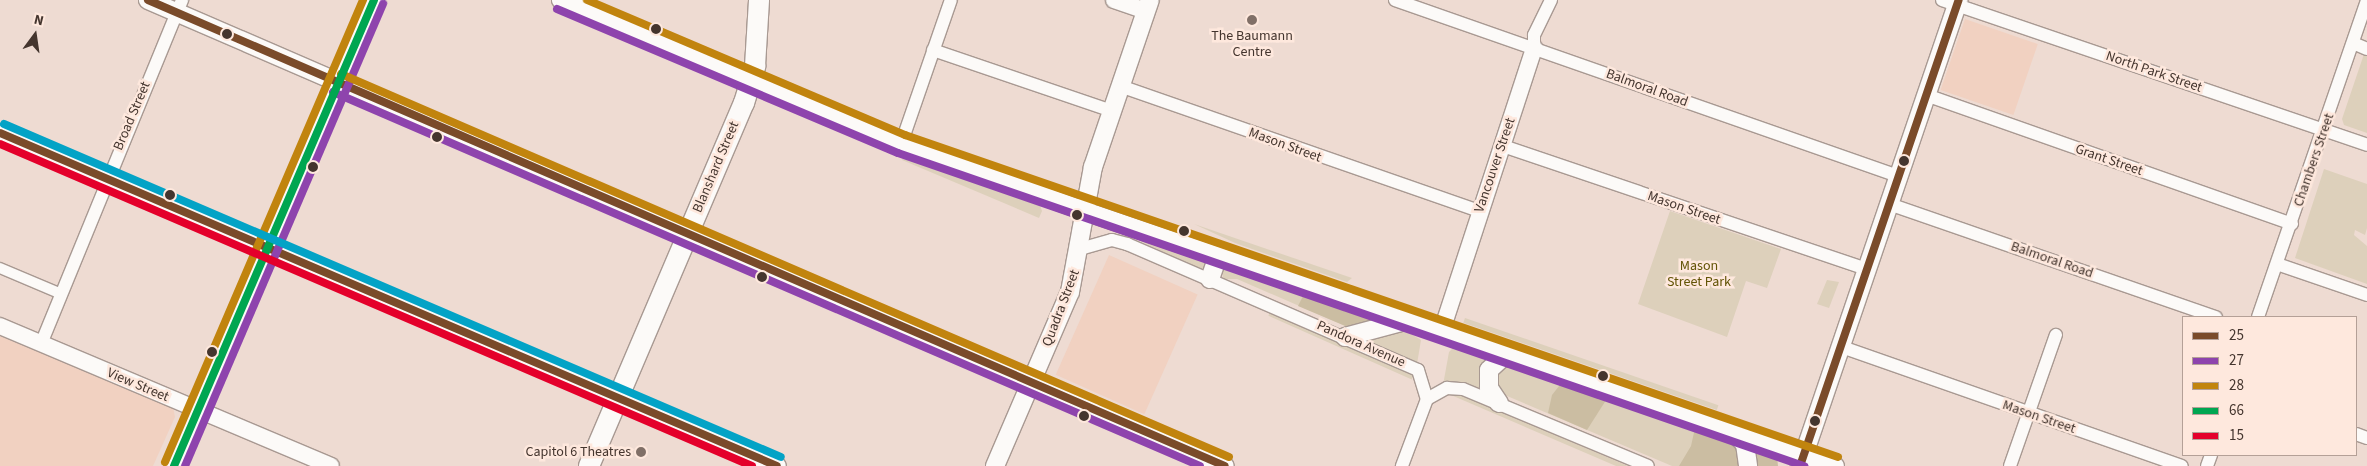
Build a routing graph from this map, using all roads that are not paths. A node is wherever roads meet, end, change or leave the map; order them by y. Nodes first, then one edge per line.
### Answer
1 (148, 0) edge
2 (374, 0) edge
3 (561, 0) edge
4 (759, 0) edge
5 (951, 0) edge
6 (1114, 0) edge
7 (1395, 0) edge
8 (1551, 0) edge
9 (2367, 1) edge
10 (1952, 2) edge
11 (179, 6) edge
12 (1148, 6) edge
13 (2353, 43) junction
14 (1534, 48) junction
15 (2367, 48) edge
16 (934, 50) junction
17 (751, 81) junction
18 (336, 84) junction
19 (1120, 86) junction
20 (1926, 95) junction
21 (1112, 111) junction
22 (2324, 130) junction
23 (0, 133) edge
24 (901, 144) junction
25 (2367, 145) edge
26 (1503, 146) junction
27 (1898, 176) junction
28 (105, 181) junction
29 (1889, 204) junction
30 (1085, 211) junction
31 (1479, 211) junction
32 (2292, 224) junction
33 (687, 234) junction
34 (266, 247) junction
35 (1080, 249) junction
36 (1218, 256) junction
37 (2277, 264) junction
38 (0, 268) edge
39 (1866, 269) junction
40 (1210, 279) junction
41 (59, 293) junction
42 (2367, 295) edge
43 (2213, 316) edge
44 (2258, 316) edge
45 (1405, 321) junction
46 (0, 326) edge
47 (1441, 333) junction
48 (2056, 335) dead end
49 (1345, 337) junction
50 (41, 344) junction
51 (1839, 346) junction
52 (1512, 357) junction
53 (1031, 383) junction
54 (618, 398) junction
55 (1427, 399) junction
56 (1499, 403) junction
57 (200, 411) junction
58 (2029, 413) junction
59 (1736, 435) junction
60 (1802, 461) edge
61 (174, 466) edge
62 (331, 466) edge
63 (589, 466) edge
64 (777, 466) edge
65 (995, 466) edge
66 (1225, 466) edge
67 (1402, 466) edge
68 (1648, 466) edge
69 (1748, 466) edge
70 (1835, 466) edge
71 (2010, 466) edge
72 (2182, 466) edge

1 - 11 main road
2 - 18 main road
3 - 17 main road
4 - 17 main road, Blanshard Street
5 - 16 street
6 - 12 street
7 - 14 street, Balmoral Road
8 - 14 street, Vancouver Street
9 - 13 street, Chambers Street
10 - 20 main road
10 - 22 street, North Park Street
11 - 18 main road
11 - 28 street, Broad Street
12 - 19 main road, Quadra Street
13 - 15 street
13 - 22 street, Chambers Street
14 - 26 street, Vancouver Street
14 - 27 street, Balmoral Road
16 - 21 street
16 - 24 street
17 - 24 main road
17 - 33 main road, Blanshard Street
18 - 33 main road
18 - 34 main road
19 - 21 main road, Quadra Street
19 - 31 street, Mason Street
20 - 27 main road
20 - 32 street, Grant Street
21 - 30 main road, Quadra Street
22 - 25 street, North Park Street
22 - 32 street, Chambers Street
23 - 28 main road
24 - 30 main road
26 - 31 street, Vancouver Street
26 - 39 street, Mason Street
27 - 29 main road
28 - 34 main road
28 - 41 street, Broad Street
29 - 39 main road
29 - 43 street, Balmoral Road
30 - 35 main road, Quadra Street
30 - 36 main road
31 - 47 street, Vancouver Street
32 - 37 street, Chambers Street
33 - 53 main road
33 - 54 main road, Blanshard Street
34 - 54 main road
34 - 57 main road
35 - 40 street, Pandora Avenue
35 - 53 main road, Quadra Street
36 - 40 main road
36 - 45 main road
37 - 42 street
37 - 44 street, Chambers Street
38 - 41 street
39 - 51 main road
40 - 49 street, Pandora Avenue
41 - 50 street, Broad Street
45 - 47 main road
45 - 49 main road
46 - 50 street, View Street
47 - 52 main road
48 - 58 street
49 - 55 street, Pandora Avenue
50 - 57 street, View Street
51 - 58 street, Mason Street
51 - 60 main road
52 - 56 main road
52 - 59 main road
53 - 65 main road, Quadra Street
53 - 66 main road
54 - 63 main road, Blanshard Street
54 - 64 main road
55 - 56 street
55 - 67 street
56 - 68 street
57 - 61 main road
57 - 62 street, View Street
58 - 71 street
58 - 72 street, Mason Street
59 - 60 main road
59 - 69 main road
60 - 70 main road

